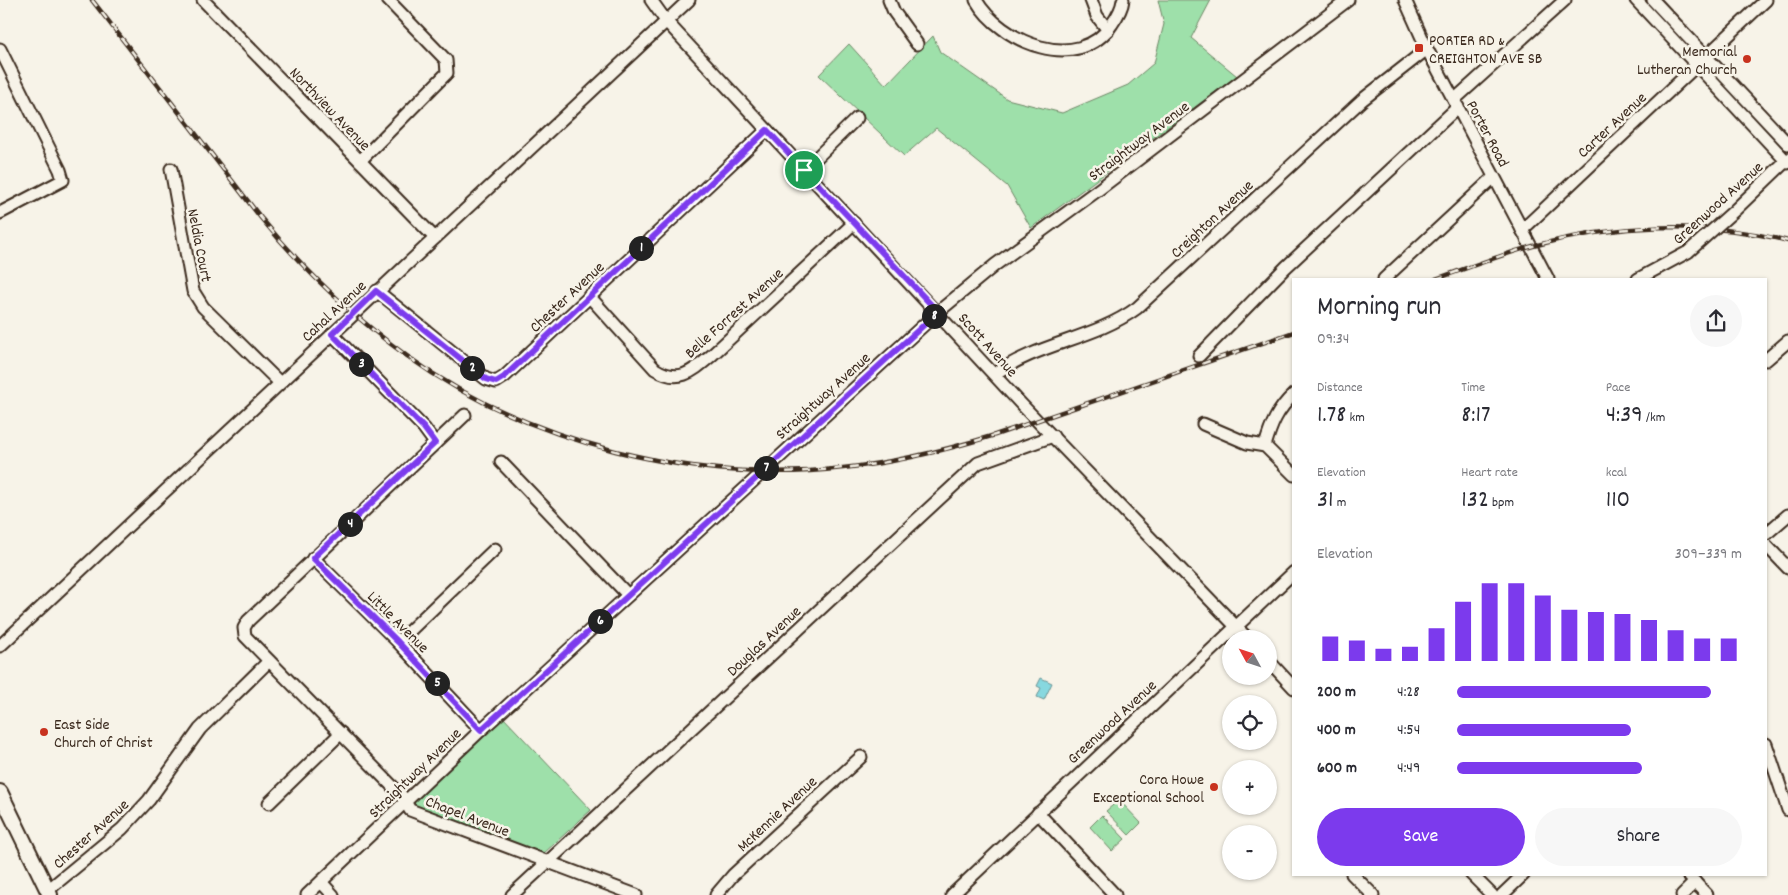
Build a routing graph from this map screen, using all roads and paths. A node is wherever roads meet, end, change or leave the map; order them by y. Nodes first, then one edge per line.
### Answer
1 (203, 0) edge
2 (388, 0) edge
3 (651, 0) edge
4 (689, 0) edge
5 (889, 0) edge
6 (976, 0) edge
7 (1091, 0) edge
8 (1123, 0) edge
9 (1348, 0) edge
10 (1405, 0) edge
11 (1565, 0) edge
12 (1636, 0) edge
13 (1654, 0) edge
14 (1766, 0) edge
15 (666, 21) junction
16 (1108, 30) junction
17 (917, 44) dead end
18 (0, 49) edge
19 (1427, 49) junction
20 (1708, 56) junction
21 (1698, 66) junction
22 (1744, 95) junction
23 (1456, 103) junction
24 (1734, 104) junction
25 (857, 118) dead end
26 (767, 130) junction
27 (1788, 144) edge
28 (360, 161) junction
29 (1787, 161) edge
30 (171, 169) dead end
31 (804, 170) junction
32 (1494, 177) junction
33 (0, 213) edge
34 (854, 223) junction
35 (1522, 230) junction
36 (435, 238) junction
37 (1385, 278) edge
38 (1547, 278) edge
39 (1640, 278) edge
40 (376, 291) junction
41 (588, 296) junction
42 (938, 312) junction
43 (332, 334) junction
44 (1788, 342) edge
45 (1199, 356) dead end
46 (1767, 359) edge
47 (995, 374) junction
48 (279, 382) junction
49 (1292, 396) edge
50 (465, 415) dead end
51 (1203, 424) dead end
52 (1053, 436) junction
53 (435, 443) junction
54 (1265, 446) junction
55 (501, 462) dead end
56 (1292, 473) edge
57 (1788, 515) edge
58 (1767, 533) edge
59 (1767, 546) edge
60 (495, 549) dead end
61 (313, 558) junction
62 (1788, 568) edge
63 (1292, 574) edge
64 (628, 595) junction
65 (1236, 626) junction
66 (1240, 630) edge
67 (398, 642) junction
68 (0, 646) edge
69 (268, 661) junction
70 (1278, 671) edge
71 (1292, 686) edge
72 (481, 730) junction
73 (340, 733) junction
74 (1767, 746) edge
75 (860, 757) dead end
76 (1785, 787) edge
77 (0, 792) edge
78 (405, 802) junction
79 (269, 803) dead end
80 (1788, 810) edge
81 (1038, 813) junction
82 (546, 863) junction
83 (1354, 876) edge
84 (1473, 876) edge
85 (1522, 876) edge
86 (1691, 878) edge
87 (321, 882) junction
88 (49, 893) edge
89 (307, 895) edge
90 (333, 895) edge
91 (512, 895) edge
92 (636, 895) edge
93 (716, 895) edge
94 (952, 895) edge
95 (1115, 895) edge
96 (1373, 895) edge
97 (1492, 895) edge
98 (1502, 895) edge
99 (1682, 895) edge
100 (1707, 895) edge

1 - 28 street, Northview Avenue
2 - 28 street
3 - 15 street, Scott Avenue
4 - 15 street, Cahal Avenue
5 - 17 street
6 - 16 street
7 - 16 street
8 - 16 street
9 - 42 street, Straightway Avenue
10 - 19 street, Porter Road
11 - 23 street
12 - 21 street
13 - 20 street
14 - 20 street, Carter Avenue
15 - 26 street, Scott Avenue
15 - 36 street, Cahal Avenue
18 - 33 street
19 - 23 street, Porter Road
19 - 47 street, Creighton Avenue
20 - 21 street, Carter Avenue
20 - 22 street
21 - 24 street
21 - 35 street, Carter Avenue
22 - 24 street
22 - 27 street
23 - 32 street, Porter Road
23 - 45 street
24 - 29 street
25 - 31 street
26 - 31 street, Scott Avenue
26 - 41 street, Chester Avenue
28 - 36 street, Northview Avenue
29 - 39 street, Greenwood Avenue, bridge
30 - 48 street, Neldia Court
31 - 34 street, Scott Avenue
32 - 35 street, Porter Road
32 - 37 street
34 - 41 street, Belle Forrest Avenue
34 - 42 street, Scott Avenue
35 - 38 street, Porter Road
36 - 40 street, Cahal Avenue
40 - 41 street, Chester Avenue
40 - 43 street, Cahal Avenue
42 - 47 street, Scott Avenue
42 - 64 street, Straightway Avenue
43 - 48 street, Cahal Avenue
43 - 53 street
44 - 46 street
47 - 52 street, Scott Avenue
48 - 68 street, Cahal Avenue
49 - 54 street
50 - 53 street
51 - 54 street
52 - 65 street, Scott Avenue
52 - 82 street, Douglas Avenue
53 - 61 street
54 - 56 street
55 - 64 street
57 - 58 street
59 - 62 street
60 - 67 street
61 - 67 street, Little Avenue
61 - 69 street, Chapel Avenue
63 - 65 street, Greenwood Avenue
64 - 72 street, Straightway Avenue
65 - 66 street, Scott Avenue
65 - 81 street, Greenwood Avenue
67 - 72 street, Little Avenue
69 - 73 street, Chapel Avenue
69 - 88 street, Chester Avenue
70 - 71 street
72 - 78 street, Straightway Avenue
73 - 78 street, Chapel Avenue
73 - 79 street
74 - 76 street
75 - 93 street, McKennie Avenue
76 - 80 street
77 - 88 main road
78 - 82 street, Chapel Avenue
78 - 87 street, Straightway Avenue
81 - 94 street, Greenwood Avenue
81 - 95 street
82 - 91 street, Douglas Avenue
82 - 92 street, Chapel Avenue
83 - 96 street
84 - 97 street
85 - 98 street
86 - 99 street
86 - 100 street
87 - 89 street, Straightway Avenue
87 - 90 street

